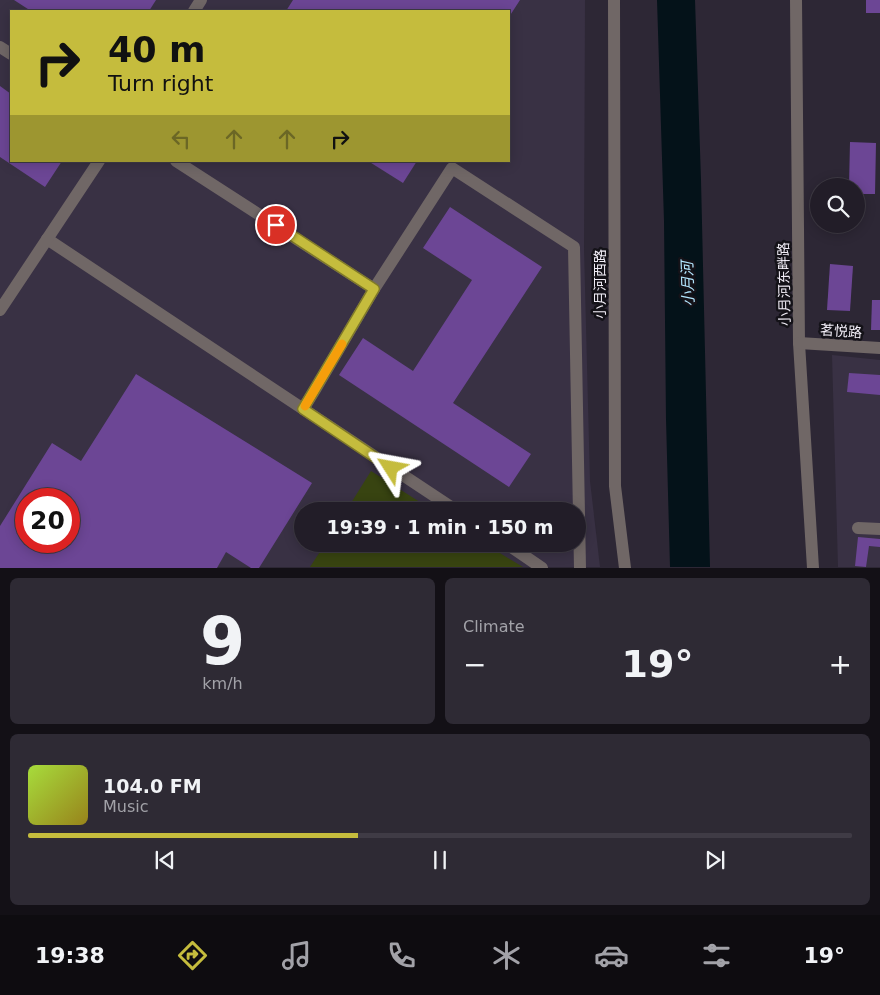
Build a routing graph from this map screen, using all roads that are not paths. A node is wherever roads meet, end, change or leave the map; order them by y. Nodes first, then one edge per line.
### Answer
1 (614, 0) edge
2 (796, 0) edge
3 (98, 162) edge
4 (178, 162) edge
5 (47, 239) junction
6 (374, 289) junction
7 (0, 310) edge
8 (800, 343) junction
9 (880, 348) edge
10 (303, 409) junction
11 (444, 502) edge
12 (858, 528) dead end
13 (880, 529) edge
14 (519, 552) edge
15 (542, 568) edge
16 (580, 568) edge
17 (625, 568) edge
18 (812, 568) edge

1 - 17 street, 小月河西路
2 - 8 street, 小月河东畔路
3 - 5 street
4 - 6 street
5 - 7 street
5 - 10 street
6 - 10 street
6 - 16 street
8 - 9 street, 茗悦路
8 - 18 street, 小月河东畔路
10 - 11 street
12 - 13 street
14 - 15 street

